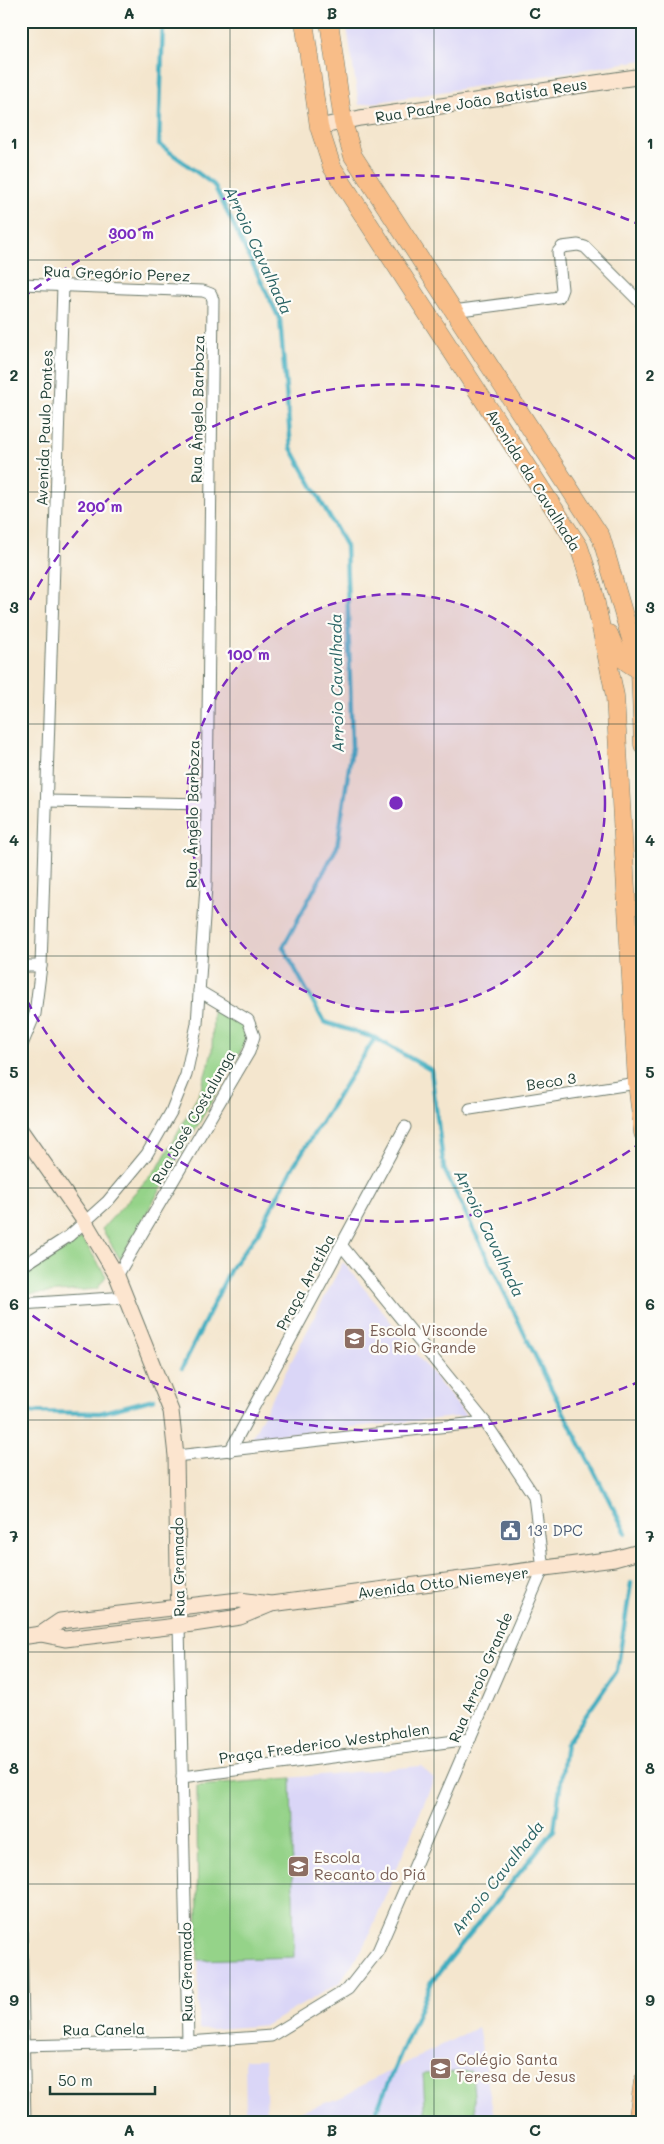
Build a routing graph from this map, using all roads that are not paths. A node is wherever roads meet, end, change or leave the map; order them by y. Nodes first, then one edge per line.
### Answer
1 (304, 21) edge
2 (329, 21) edge
3 (643, 76) edge
4 (343, 122) junction
5 (319, 127) junction
6 (21, 284) edge
7 (63, 286) junction
8 (211, 294) joint
9 (643, 305) edge
10 (454, 311) junction
11 (593, 589) junction
12 (641, 669) edge
13 (643, 745) edge
14 (47, 801) junction
15 (207, 804) junction
16 (21, 966) edge
17 (42, 966) junction
18 (199, 991) junction
19 (21, 1047) edge
20 (637, 1082) junction
21 (470, 1109) dead end
22 (406, 1127) dead end
23 (21, 1131) edge
24 (643, 1133) edge
25 (85, 1222) junction
26 (342, 1246) junction
27 (21, 1267) edge
28 (118, 1276) junction
29 (127, 1297) junction
30 (21, 1304) edge
31 (485, 1422) junction
32 (230, 1451) junction
33 (176, 1456) junction
34 (643, 1551) edge
35 (614, 1559) junction
36 (643, 1561) edge
37 (543, 1569) junction
38 (271, 1604) junction
39 (177, 1608) junction
40 (179, 1625) junction
41 (41, 1634) junction
42 (21, 1637) edge
43 (470, 1739) junction
44 (182, 1777) junction
45 (21, 1926) edge
46 (188, 2042) junction
47 (22, 2046) edge
48 (643, 2080) edge
49 (24, 2123) edge
50 (638, 2123) edge

1 - 5 main road, Avenida da Cavalhada
2 - 4 main road, Avenida da Cavalhada
3 - 4 main road, Rua Padre João Batista Reus
4 - 5 main road, Rua Padre João Batista Reus
4 - 10 main road, Avenida da Cavalhada
5 - 11 main road, Avenida da Cavalhada
6 - 7 street, Rua Gregório Perez
7 - 8 street, Rua Gregório Perez
7 - 14 street, Avenida Paulo Pontes
8 - 15 street, Rua Ângelo Barboza
9 - 10 street
10 - 12 main road, Avenida da Cavalhada
11 - 12 main road
11 - 20 main road, Avenida da Cavalhada
12 - 13 main road, Avenida da Cavalhada
14 - 15 street
14 - 17 street, Avenida Paulo Pontes
15 - 18 street, Rua Ângelo Barboza
16 - 17 street
17 - 19 street, Avenida Paulo Pontes
18 - 25 street, Rua Ângelo Barboza
18 - 28 street, Rua José Costalunga
20 - 21 street, Beco 3
20 - 24 main road, Avenida da Cavalhada
22 - 26 street, Praça Aratiba
23 - 25 main road, Rua Gramado
25 - 27 street, Rua Ângelo Barboza
25 - 28 main road, Rua Gramado
26 - 31 street
26 - 32 street, Praça Aratiba
28 - 29 main road, Rua Gramado
29 - 30 street
29 - 33 main road, Rua Gramado
31 - 32 street
31 - 37 street
32 - 33 street
33 - 39 main road, Rua Gramado
34 - 35 main road, Avenida Otto Niemeyer
35 - 36 main road, Avenida Otto Niemeyer
35 - 37 main road, Avenida Otto Niemeyer
37 - 38 main road, Avenida Otto Niemeyer
37 - 43 street, Rua Arroio Grande
38 - 39 main road, Avenida Otto Niemeyer
38 - 40 main road, Avenida Otto Niemeyer
39 - 40 main road, Rua Gramado
39 - 41 main road, Avenida Otto Niemeyer
40 - 41 main road, Avenida Otto Niemeyer
40 - 44 street, Rua Gramado
41 - 42 main road, Avenida Otto Niemeyer
43 - 44 street, Praça Frederico Westphalen
43 - 46 street, Rua Arroio Grande
44 - 46 street, Rua Gramado
45 - 47 street
46 - 47 street, Rua Canela
47 - 49 street
48 - 50 main road

